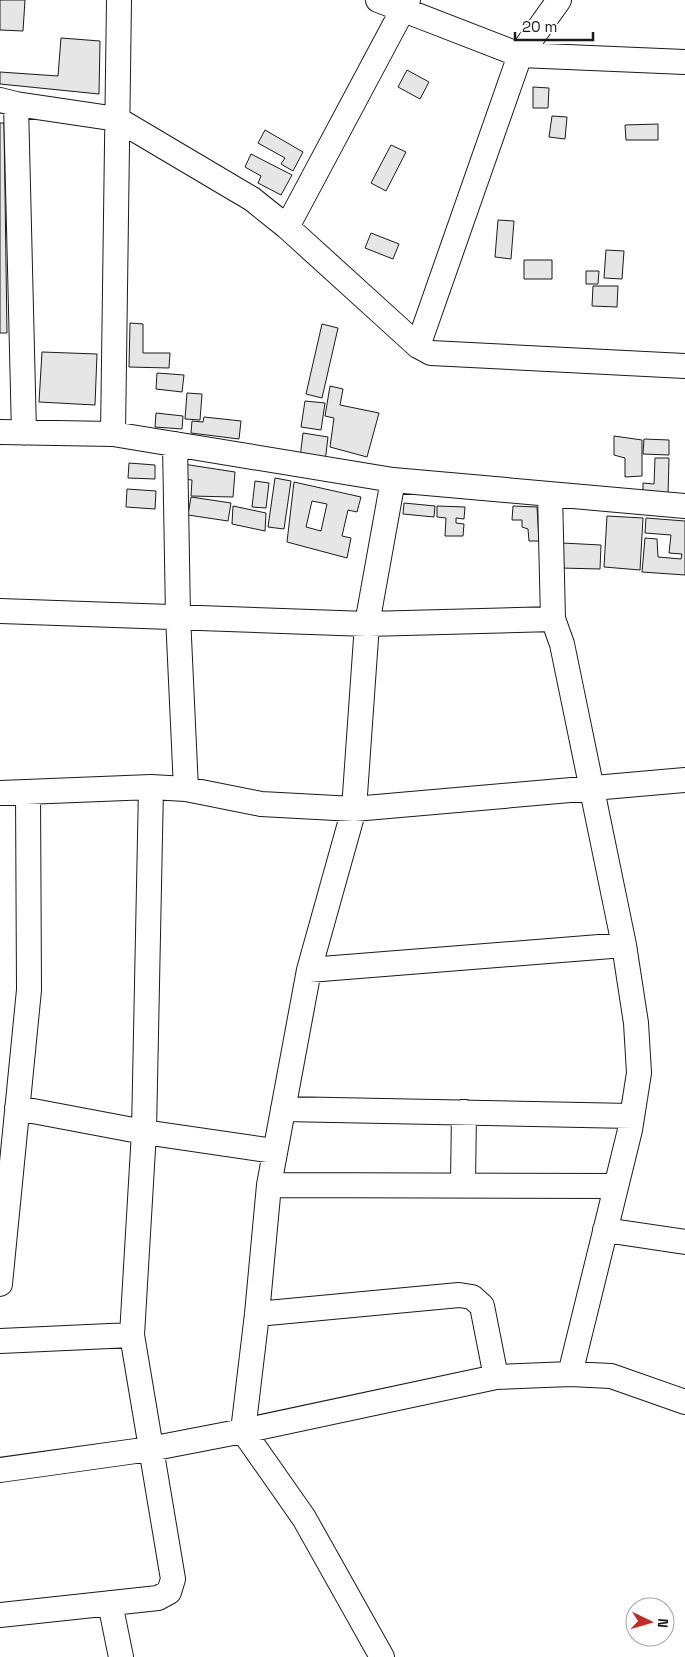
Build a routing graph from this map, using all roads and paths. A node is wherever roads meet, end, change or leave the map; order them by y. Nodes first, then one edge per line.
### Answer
1 (119, 0) edge
2 (378, 0) edge
3 (559, 0) edge
4 (405, 6) edge
5 (520, 55) junction
6 (685, 62) edge
7 (8, 102) edge
8 (117, 119) junction
9 (287, 227) junction
10 (418, 346) junction
11 (685, 366) edge
12 (0, 432) edge
13 (24, 433) junction
14 (112, 434) junction
15 (175, 444) junction
16 (393, 480) junction
17 (550, 494) junction
18 (685, 506) edge
19 (0, 611) edge
20 (178, 616) junction
21 (553, 619) junction
22 (367, 624) junction
23 (685, 780) edge
24 (0, 784) edge
25 (151, 787) junction
26 (186, 788) junction
27 (592, 788) junction
28 (0, 792) edge
29 (28, 792) junction
30 (354, 809) junction
31 (624, 945) junction
32 (309, 970) junction
33 (10, 1079) edge
34 (17, 1108) junction
35 (283, 1109) junction
36 (464, 1112) junction
37 (631, 1116) junction
38 (144, 1132) junction
39 (274, 1151) junction
40 (463, 1184) junction
41 (269, 1185) junction
42 (616, 1186) junction
43 (605, 1230) junction
44 (685, 1242) edge
45 (0, 1284) edge
46 (257, 1314) junction
47 (132, 1335) junction
48 (0, 1340) edge
49 (570, 1374) junction
50 (496, 1378) junction
51 (685, 1402) edge
52 (243, 1432) junction
53 (150, 1449) junction
54 (0, 1470) edge
55 (110, 1603) junction
56 (0, 1615) edge
57 (121, 1657) edge
58 (382, 1657) edge

1 - 8 street
2 - 4 street
3 - 5 street
4 - 5 street
4 - 9 street
5 - 6 street
5 - 10 street
7 - 8 street
7 - 13 street
8 - 9 street
8 - 14 street
9 - 10 street
10 - 11 street
12 - 13 street
13 - 14 street
14 - 15 street
15 - 16 street
15 - 20 street
16 - 17 street
16 - 22 street
17 - 18 street
17 - 21 street
19 - 20 street
20 - 22 street
20 - 26 street
21 - 22 street
21 - 27 street
22 - 30 street
23 - 27 street
24 - 28 street
25 - 26 street
25 - 29 street
25 - 38 street
26 - 30 street
27 - 30 street
27 - 31 street
28 - 29 street
29 - 33 street
30 - 32 street
31 - 32 street
31 - 37 street
32 - 35 street
33 - 34 street
34 - 38 street
34 - 45 street
35 - 36 street
35 - 39 street
36 - 37 street
36 - 40 street
37 - 42 street
38 - 39 street
38 - 47 street
39 - 41 street
40 - 41 street
40 - 42 street
41 - 46 street
42 - 43 street
43 - 44 street
43 - 49 street
46 - 50 street
46 - 52 street
47 - 48 street
47 - 53 street
49 - 50 street
49 - 51 street
50 - 52 street
52 - 53 street
52 - 58 street
53 - 54 street
53 - 55 street
55 - 56 street
55 - 57 street

